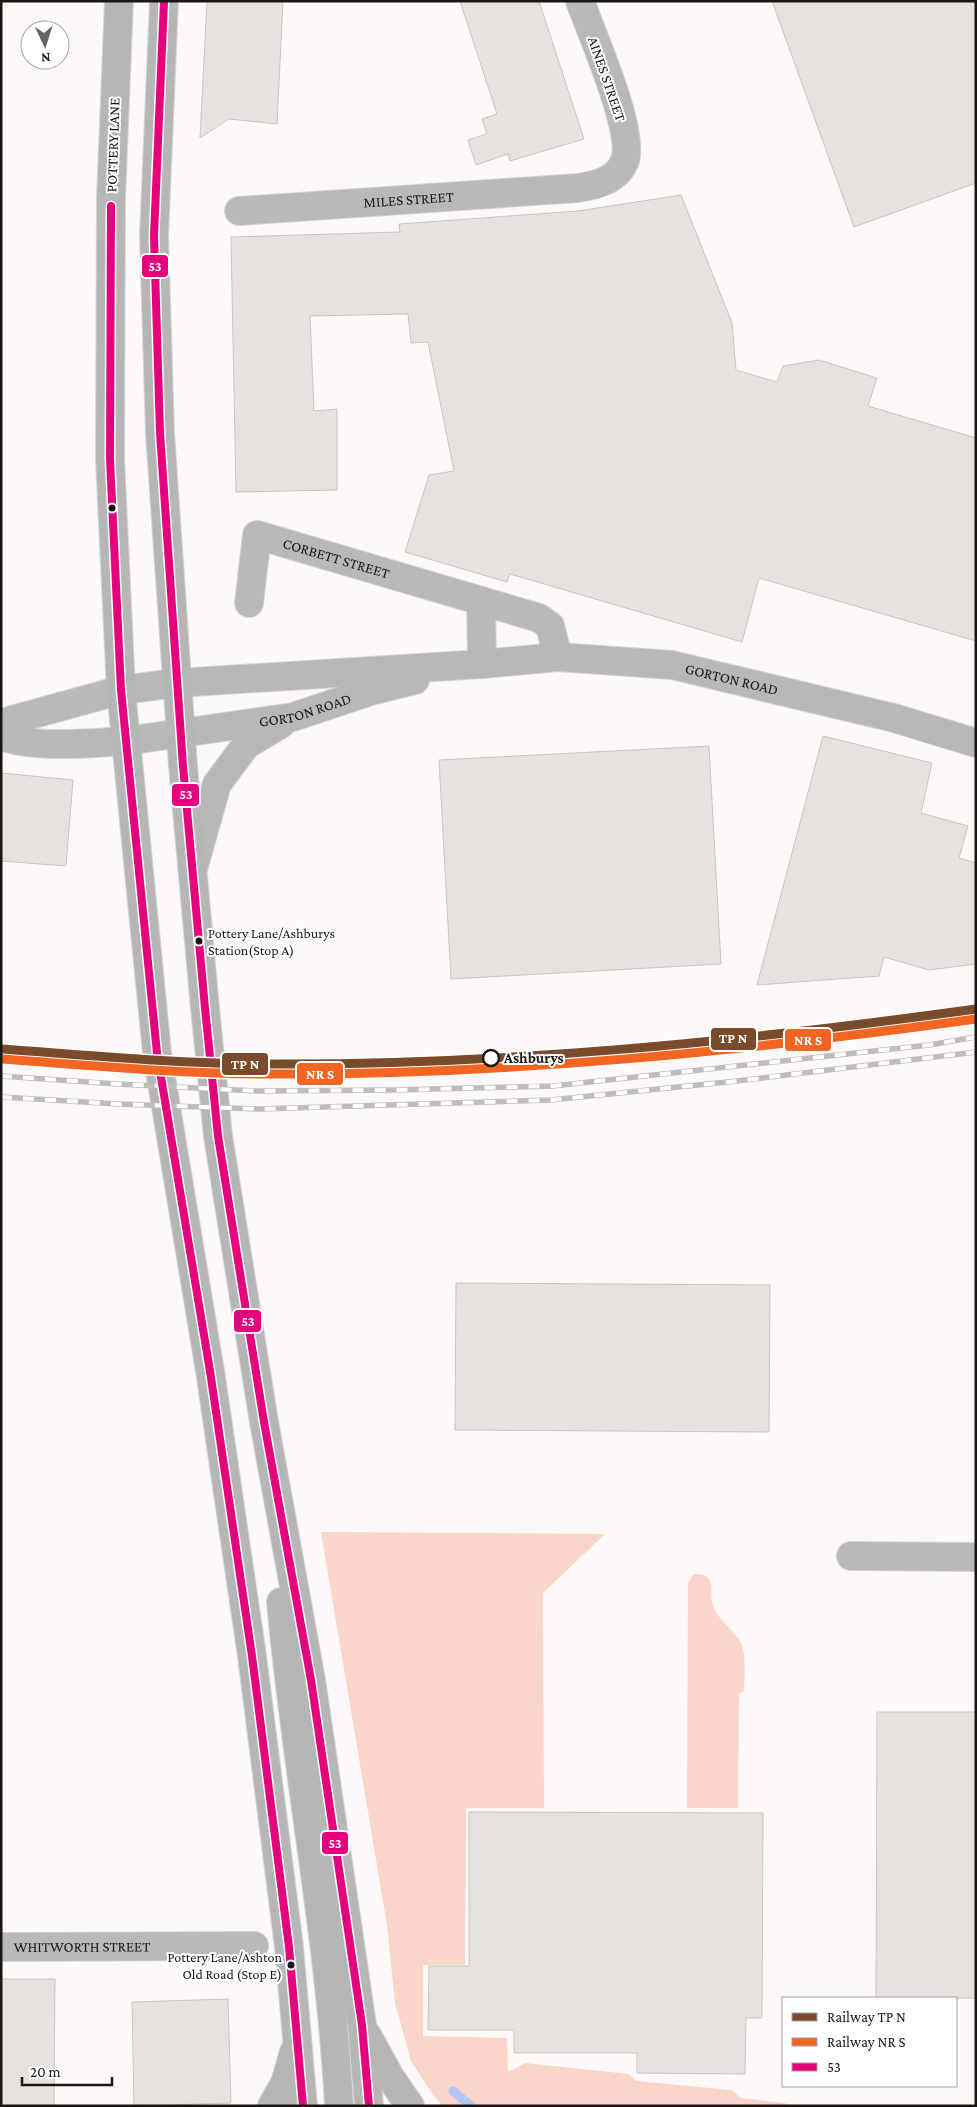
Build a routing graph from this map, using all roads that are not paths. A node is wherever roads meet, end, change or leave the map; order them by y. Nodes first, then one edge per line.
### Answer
1 (119, 1) edge
2 (164, 1) edge
3 (580, 1) edge
4 (578, 188) joint
5 (239, 211) dead end
6 (481, 601) junction
7 (249, 602) dead end
8 (558, 657) junction
9 (482, 664) junction
10 (177, 683) junction
11 (121, 690) junction
12 (293, 717) junction
13 (1, 725) edge
14 (180, 734) junction
15 (1, 736) edge
16 (126, 741) junction
17 (976, 743) edge
18 (192, 870) junction
19 (264, 1422) junction
20 (850, 1556) dead end
21 (976, 1557) edge
22 (254, 1946) dead end
23 (1, 1947) edge
24 (362, 2025) junction
25 (297, 2035) junction
26 (272, 2106) edge
27 (303, 2106) edge
28 (339, 2106) edge
29 (369, 2106) edge
30 (410, 2106) edge

1 - 11 highway, POTTERY LANE
2 - 10 highway
3 - 4 street, AINES STREET
4 - 5 street, MILES STREET
6 - 7 street, CORBETT STREET
6 - 8 street, CORBETT STREET
6 - 9 street
8 - 9 street, GORTON ROAD
8 - 17 street, GORTON ROAD
9 - 10 street, GORTON ROAD
9 - 12 street, GORTON ROAD
10 - 11 street, GORTON ROAD
10 - 14 highway
11 - 13 street
11 - 16 highway, POTTERY LANE
12 - 14 street, GORTON ROAD
12 - 18 street
14 - 16 street, GORTON ROAD
14 - 18 highway
15 - 16 street
16 - 25 highway, POTTERY LANE
18 - 19 highway
19 - 24 highway
19 - 28 highway
20 - 21 street
22 - 23 street, WHITWORTH STREET
24 - 29 highway
24 - 30 highway
25 - 26 highway
25 - 27 highway, POTTERY LANE

